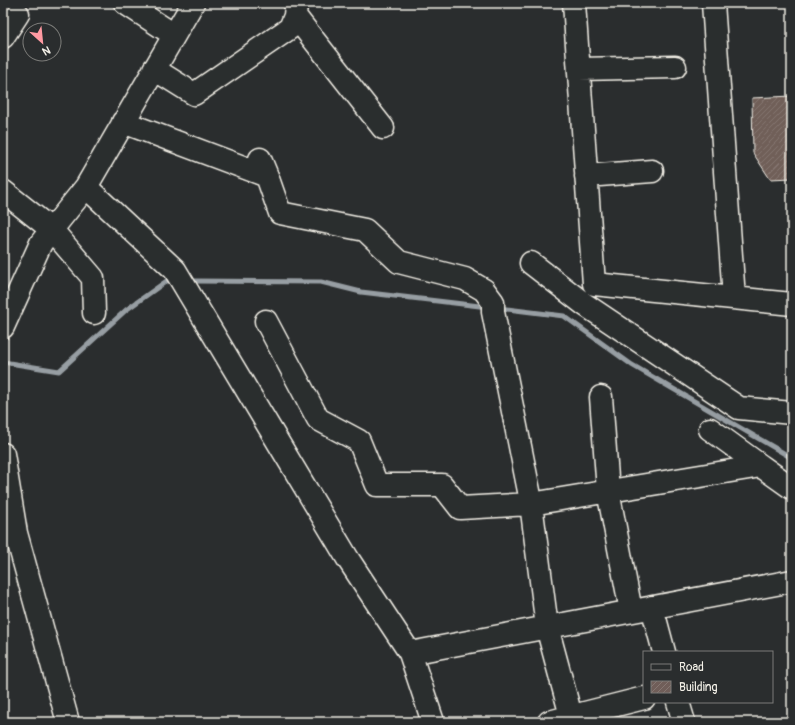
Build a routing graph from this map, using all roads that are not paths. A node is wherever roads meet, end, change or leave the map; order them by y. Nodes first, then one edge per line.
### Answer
1 (125, 3) edge
2 (193, 3) edge
3 (574, 3) edge
4 (714, 3) edge
5 (296, 9) edge
6 (18, 14) dead end
7 (174, 35) junction
8 (3, 37) edge
9 (675, 67) dead end
10 (154, 69) junction
11 (578, 69) junction
12 (123, 122) junction
13 (383, 128) dead end
14 (652, 171) dead end
15 (586, 176) junction
16 (86, 187) junction
17 (3, 191) edge
18 (52, 230) junction
19 (531, 263) dead end
20 (734, 298) junction
21 (792, 304) edge
22 (94, 313) dead end
23 (266, 321) dead end
24 (3, 327) edge
25 (601, 397) dead end
26 (792, 413) edge
27 (710, 429) dead end
28 (3, 454) edge
29 (761, 466) junction
30 (792, 488) edge
31 (608, 491) junction
32 (531, 504) junction
33 (792, 581) edge
34 (641, 609) junction
35 (546, 627) junction
36 (663, 651) edge
37 (410, 653) junction
38 (643, 698) edge
39 (678, 703) edge
40 (571, 716) junction
41 (68, 722) edge
42 (433, 722) edge
43 (549, 722) edge
44 (684, 722) edge

1 - 7 street
2 - 7 street
3 - 11 street
4 - 20 street
5 - 10 street
5 - 13 street
6 - 8 street
7 - 10 street
9 - 11 street
10 - 12 street
11 - 15 street
12 - 16 street
12 - 32 street
14 - 15 street
15 - 20 street
16 - 18 street
16 - 37 street
17 - 18 street
18 - 22 street
18 - 24 street
19 - 26 street
20 - 21 street
23 - 32 street
25 - 31 street
27 - 29 street
28 - 41 street
29 - 30 street
29 - 31 street
31 - 32 street
31 - 34 street
32 - 35 street
33 - 34 street
34 - 35 street
34 - 36 street
35 - 37 street
35 - 40 street
37 - 42 street
38 - 40 street
39 - 44 street
40 - 43 street

